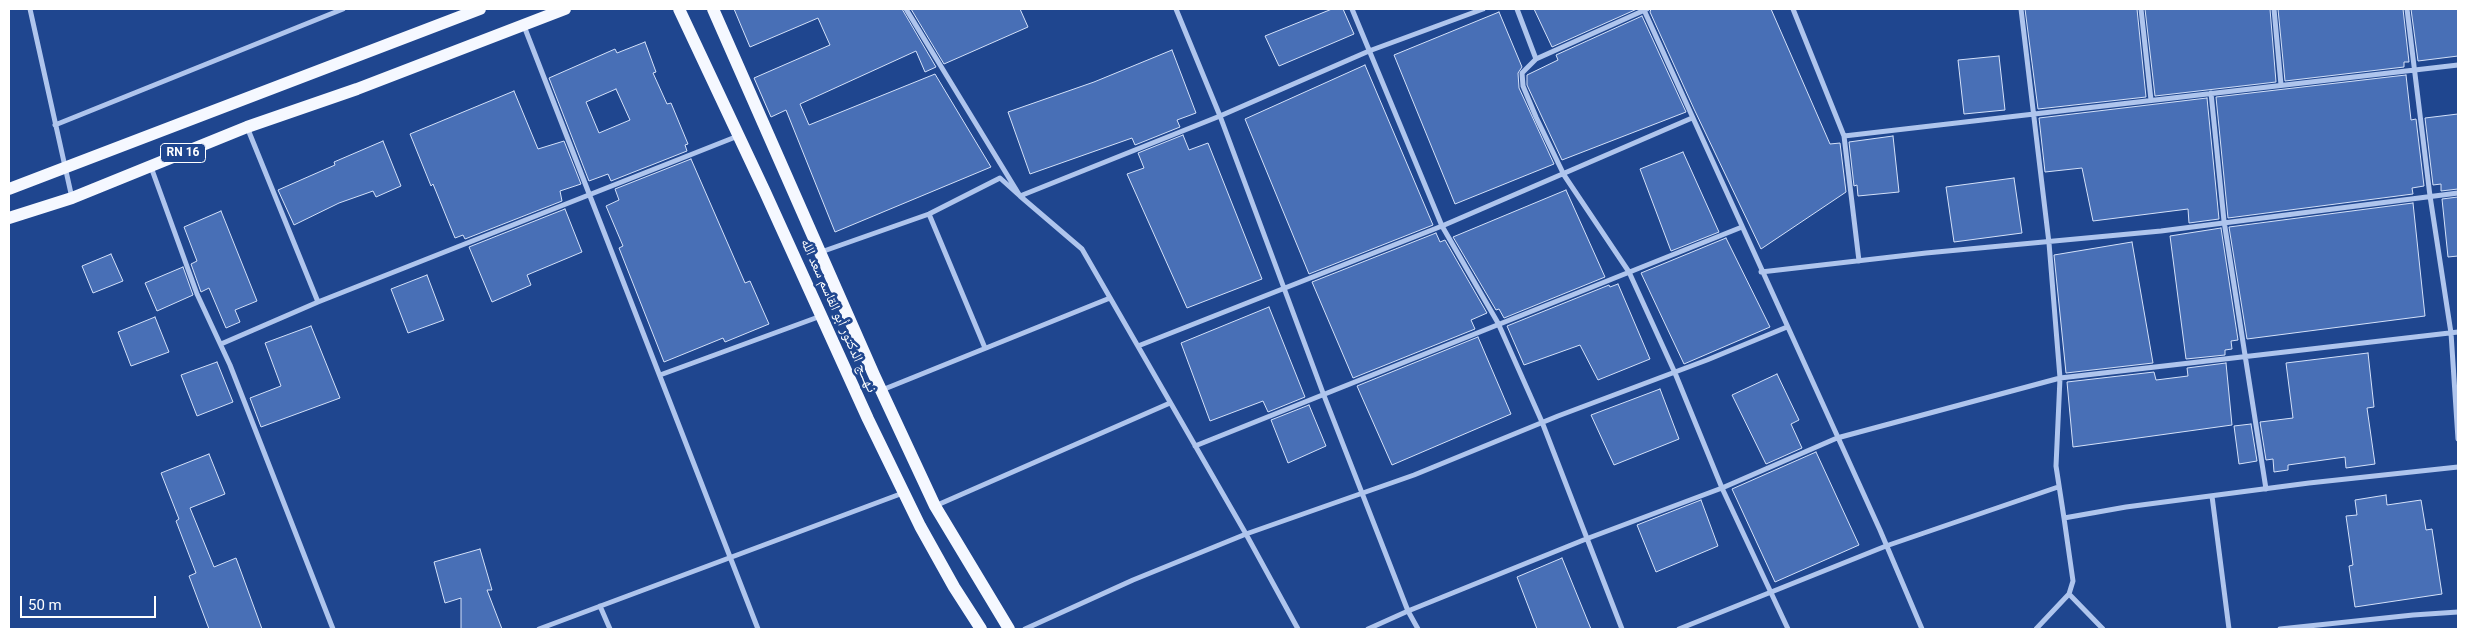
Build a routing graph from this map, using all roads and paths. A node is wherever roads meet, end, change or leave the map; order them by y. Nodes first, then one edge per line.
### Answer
1 (30, 9) edge
2 (343, 9) edge
3 (480, 9) edge
4 (565, 9) edge
5 (679, 9) edge
6 (713, 9) edge
7 (906, 9) edge
8 (1176, 9) edge
9 (1352, 9) edge
10 (1483, 9) edge
11 (1516, 9) edge
12 (1793, 9) edge
13 (2021, 9) edge
14 (2141, 9) edge
15 (2274, 9) edge
16 (2407, 9) edge
17 (1646, 10) edge
18 (719, 15) edge
19 (523, 24) junction
20 (1369, 51) junction
21 (1536, 60) junction
22 (2458, 65) edge
23 (2414, 70) junction
24 (2281, 85) junction
25 (2211, 93) junction
26 (2151, 100) junction
27 (2035, 114) junction
28 (1220, 116) junction
29 (1692, 118) junction
30 (55, 125) junction
31 (247, 127) junction
32 (738, 136) junction
33 (1844, 136) junction
34 (151, 166) junction
35 (64, 170) junction
36 (1564, 175) junction
37 (9, 189) edge
38 (2458, 193) edge
39 (590, 195) junction
40 (1020, 196) junction
41 (2430, 196) junction
42 (72, 198) junction
43 (929, 214) junction
44 (9, 218) edge
45 (2224, 221) junction
46 (1442, 226) junction
47 (1742, 227) junction
48 (2049, 243) junction
49 (821, 252) junction
50 (1859, 261) junction
51 (1629, 272) junction
52 (1761, 272) junction
53 (1284, 287) junction
54 (1110, 298) junction
55 (318, 302) junction
56 (821, 316) junction
57 (1498, 323) junction
58 (1787, 327) junction
59 (2458, 332) edge
60 (2451, 333) junction
61 (221, 344) junction
62 (1138, 346) junction
63 (985, 348) junction
64 (2245, 357) junction
65 (1675, 373) junction
66 (660, 375) junction
67 (2060, 378) junction
68 (881, 390) junction
69 (1322, 393) junction
70 (1170, 403) junction
71 (1542, 422) junction
72 (1837, 438) junction
73 (2458, 438) edge
74 (1195, 446) junction
75 (2458, 467) edge
76 (2058, 487) junction
77 (1722, 488) junction
78 (2266, 489) junction
79 (1362, 492) junction
80 (904, 493) junction
81 (2212, 496) junction
82 (935, 506) junction
83 (2064, 518) junction
84 (1246, 534) junction
85 (1586, 539) junction
86 (1886, 546) junction
87 (730, 556) junction
88 (1770, 592) junction
89 (2069, 594) junction
90 (600, 606) junction
91 (1408, 611) junction
92 (2458, 612) edge
93 (333, 629) edge
94 (539, 629) edge
95 (610, 629) edge
96 (758, 629) edge
97 (981, 629) edge
98 (1009, 629) edge
99 (1026, 629) edge
100 (1298, 629) edge
101 (1368, 629) edge
102 (1418, 629) edge
103 (1622, 629) edge
104 (1679, 629) edge
105 (1788, 629) edge
106 (1922, 629) edge
107 (2036, 629) edge
108 (2103, 629) edge
109 (2229, 629) edge
110 (2280, 629) edge

1 - 30 street
2 - 30 street
3 - 35 main road, RN 16
4 - 19 main road, RN 16
5 - 32 main road, نـهـــج الدكتور أبو القاسم سعد الله
6 - 18 main road, نـهـــج الدكتور أبو القاسم سعد الله
7 - 40 street
8 - 28 street
9 - 20 street
10 - 20 street
11 - 21 street
12 - 33 street
13 - 27 street
14 - 26 street
15 - 24 street
16 - 23 street
17 - 21 street
17 - 29 street
18 - 49 main road, نـهـــج الدكتور أبو القاسم سعد الله
19 - 31 main road, RN 16
19 - 39 street
20 - 28 street
20 - 46 street
21 - 36 street
22 - 23 street
23 - 24 street
23 - 41 street
24 - 25 street
25 - 26 street
25 - 45 street
26 - 27 street
27 - 33 street
27 - 48 street
28 - 40 street
28 - 53 street
29 - 36 street
29 - 47 street
30 - 35 street
31 - 34 main road, RN 16
31 - 55 street
32 - 39 street
32 - 56 main road, نـهـــج الدكتور أبو القاسم سعد الله
33 - 50 street
34 - 42 main road, RN 16
34 - 61 street
35 - 37 main road, RN 16
35 - 42 street
36 - 46 street
36 - 51 street
38 - 41 street
39 - 55 street
39 - 66 street
40 - 43 street
40 - 54 street
41 - 45 street
41 - 60 street
42 - 44 main road, RN 16
43 - 49 street
43 - 63 street
45 - 48 street
45 - 64 street
46 - 53 street
46 - 57 street
47 - 51 street
47 - 52 street
48 - 50 street
48 - 67 street
49 - 68 main road, نـهـــج الدكتور أبو القاسم سعد الله
50 - 52 street
51 - 57 street
51 - 65 street
52 - 58 street
53 - 62 street
53 - 69 street
54 - 62 street
54 - 63 street
55 - 61 street
56 - 66 street
56 - 80 main road, نـهـــج الدكتور أبو القاسم سعد الله
57 - 69 street
57 - 71 street
58 - 65 street
58 - 72 street
59 - 60 street
60 - 64 street
60 - 73 street
61 - 93 street
62 - 70 street
63 - 68 street
64 - 67 street
64 - 78 street
65 - 71 street
65 - 77 street
66 - 87 street
67 - 72 street
67 - 76 street
68 - 82 main road, نـهـــج الدكتور أبو القاسم سعد الله
69 - 74 street
69 - 79 street
70 - 74 street
70 - 82 street
71 - 79 street
71 - 85 street
72 - 77 street
72 - 86 street
74 - 84 street
75 - 78 street
76 - 83 street
76 - 86 street
77 - 85 street
77 - 88 street
78 - 81 street
79 - 84 street
79 - 91 street
80 - 87 street
80 - 97 main road, نـهـــج الدكتور أبو القاسم سعد الله
81 - 83 street
81 - 109 street
82 - 98 main road, نـهـــج الدكتور أبو القاسم سعد الله
83 - 89 street
84 - 99 street
84 - 100 street
85 - 91 street
85 - 103 street
86 - 88 street
86 - 106 street
87 - 90 street
87 - 96 street
88 - 104 street
88 - 105 street
89 - 107 street
89 - 108 street
90 - 94 street
90 - 95 street
91 - 101 street
91 - 102 street
92 - 110 street

